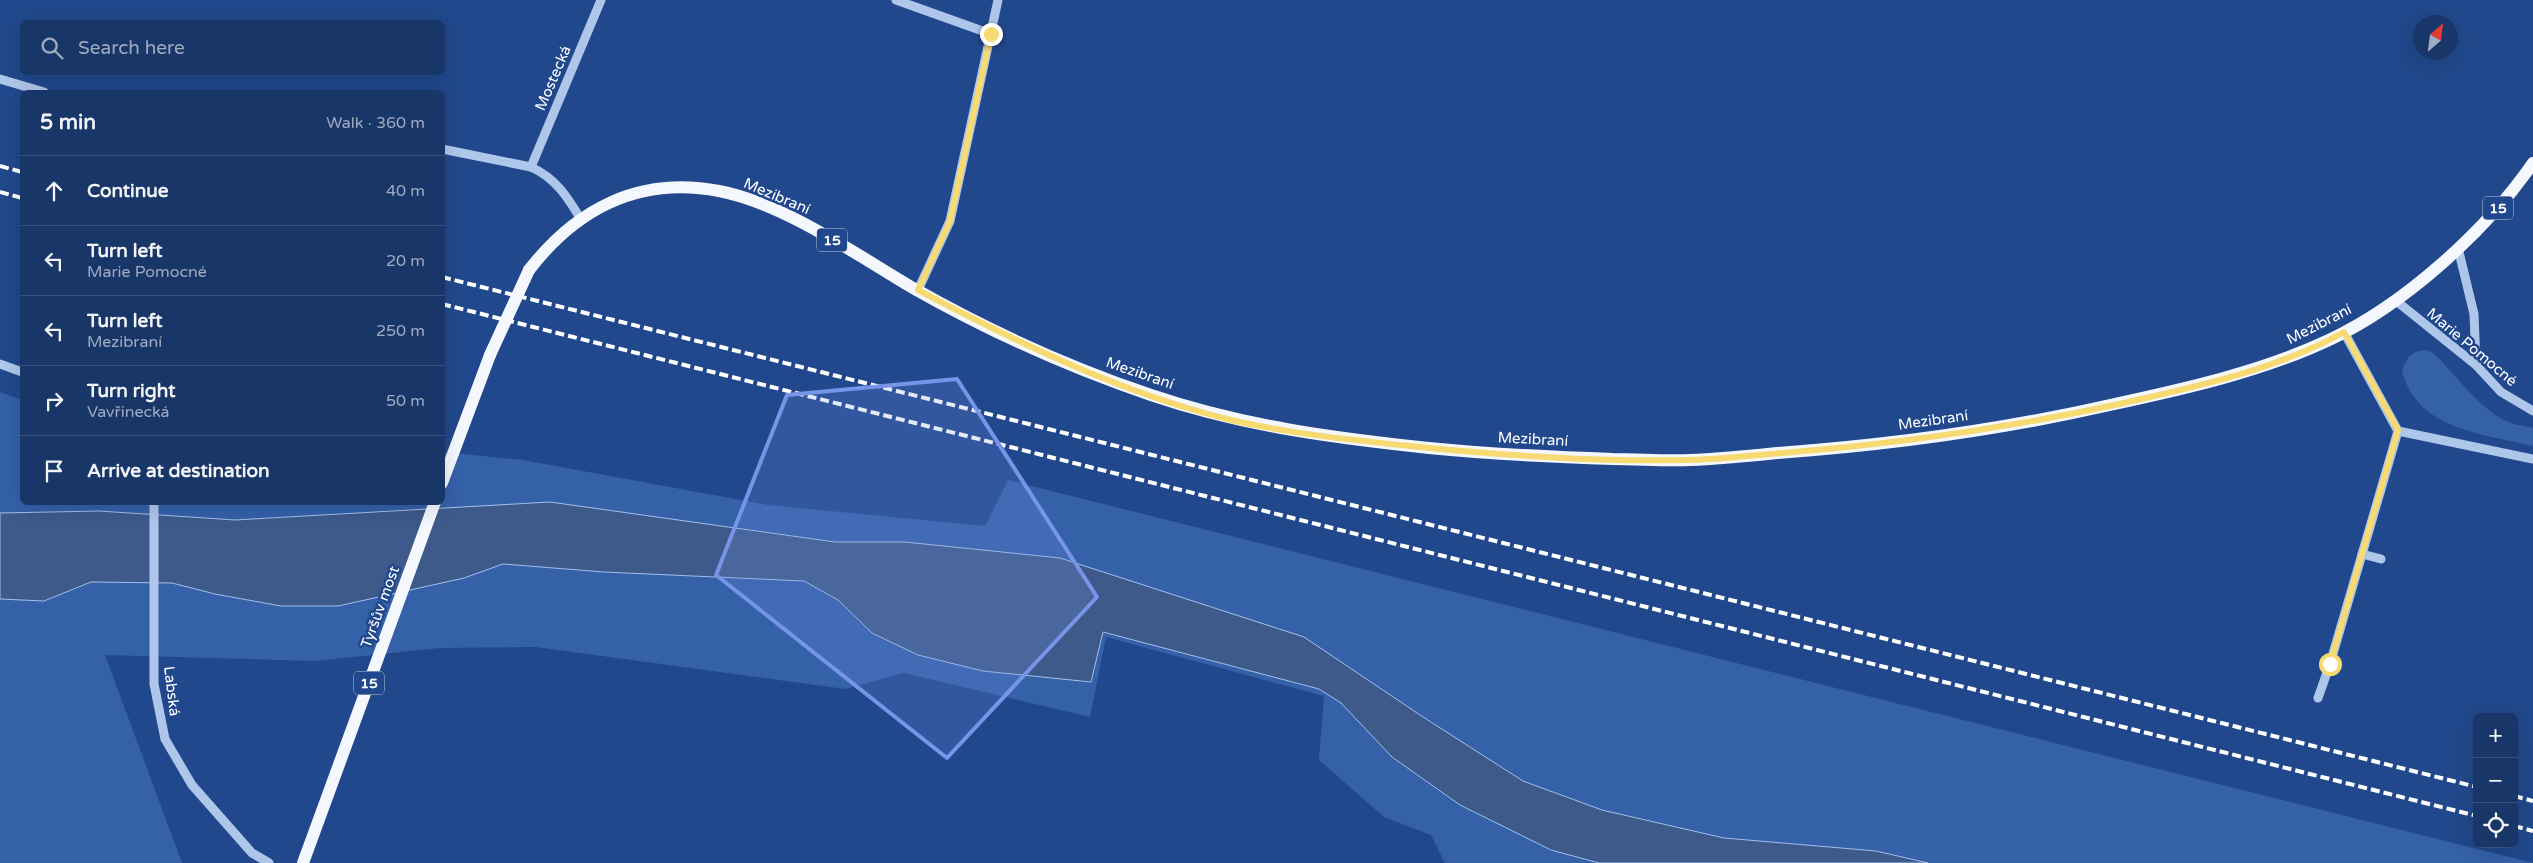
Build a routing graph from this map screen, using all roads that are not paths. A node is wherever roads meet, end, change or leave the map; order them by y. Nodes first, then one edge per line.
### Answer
1 (601, 0) edge
2 (896, 0) edge
3 (998, 0) edge
4 (991, 34) junction
5 (0, 78) edge
6 (38, 90) edge
7 (445, 150) edge
8 (2533, 163) edge
9 (531, 167) junction
10 (580, 218) junction
11 (2458, 248) junction
12 (918, 290) junction
13 (2395, 300) junction
14 (2344, 332) junction
15 (0, 364) edge
16 (2476, 365) junction
17 (20, 371) edge
18 (2533, 411) edge
19 (2398, 430) junction
20 (2533, 459) edge
21 (445, 475) edge
22 (154, 505) edge
23 (434, 505) edge
24 (2362, 554) junction
25 (2381, 559) dead end
26 (2318, 698) dead end
27 (269, 863) edge
28 (303, 863) edge

1 - 9 street, Mostecká
2 - 4 street
3 - 4 street
4 - 12 street
5 - 6 street
7 - 9 street
8 - 11 main road, Mezibraní / 15
9 - 10 street
10 - 12 main road, Mezibraní / 15
10 - 21 main road, Mezibraní / 15, bridge
11 - 13 main road, Mezibraní / 15
11 - 16 street
12 - 14 main road, Mezibraní / 15
13 - 14 main road, Mezibraní / 15
13 - 16 street, Marie Pomocné
14 - 19 street
15 - 17 street
16 - 18 street, Marie Pomocné
19 - 20 street
19 - 24 street
22 - 27 street, Labská
23 - 28 main road, Tyršův most / 15
24 - 25 street
24 - 26 street

